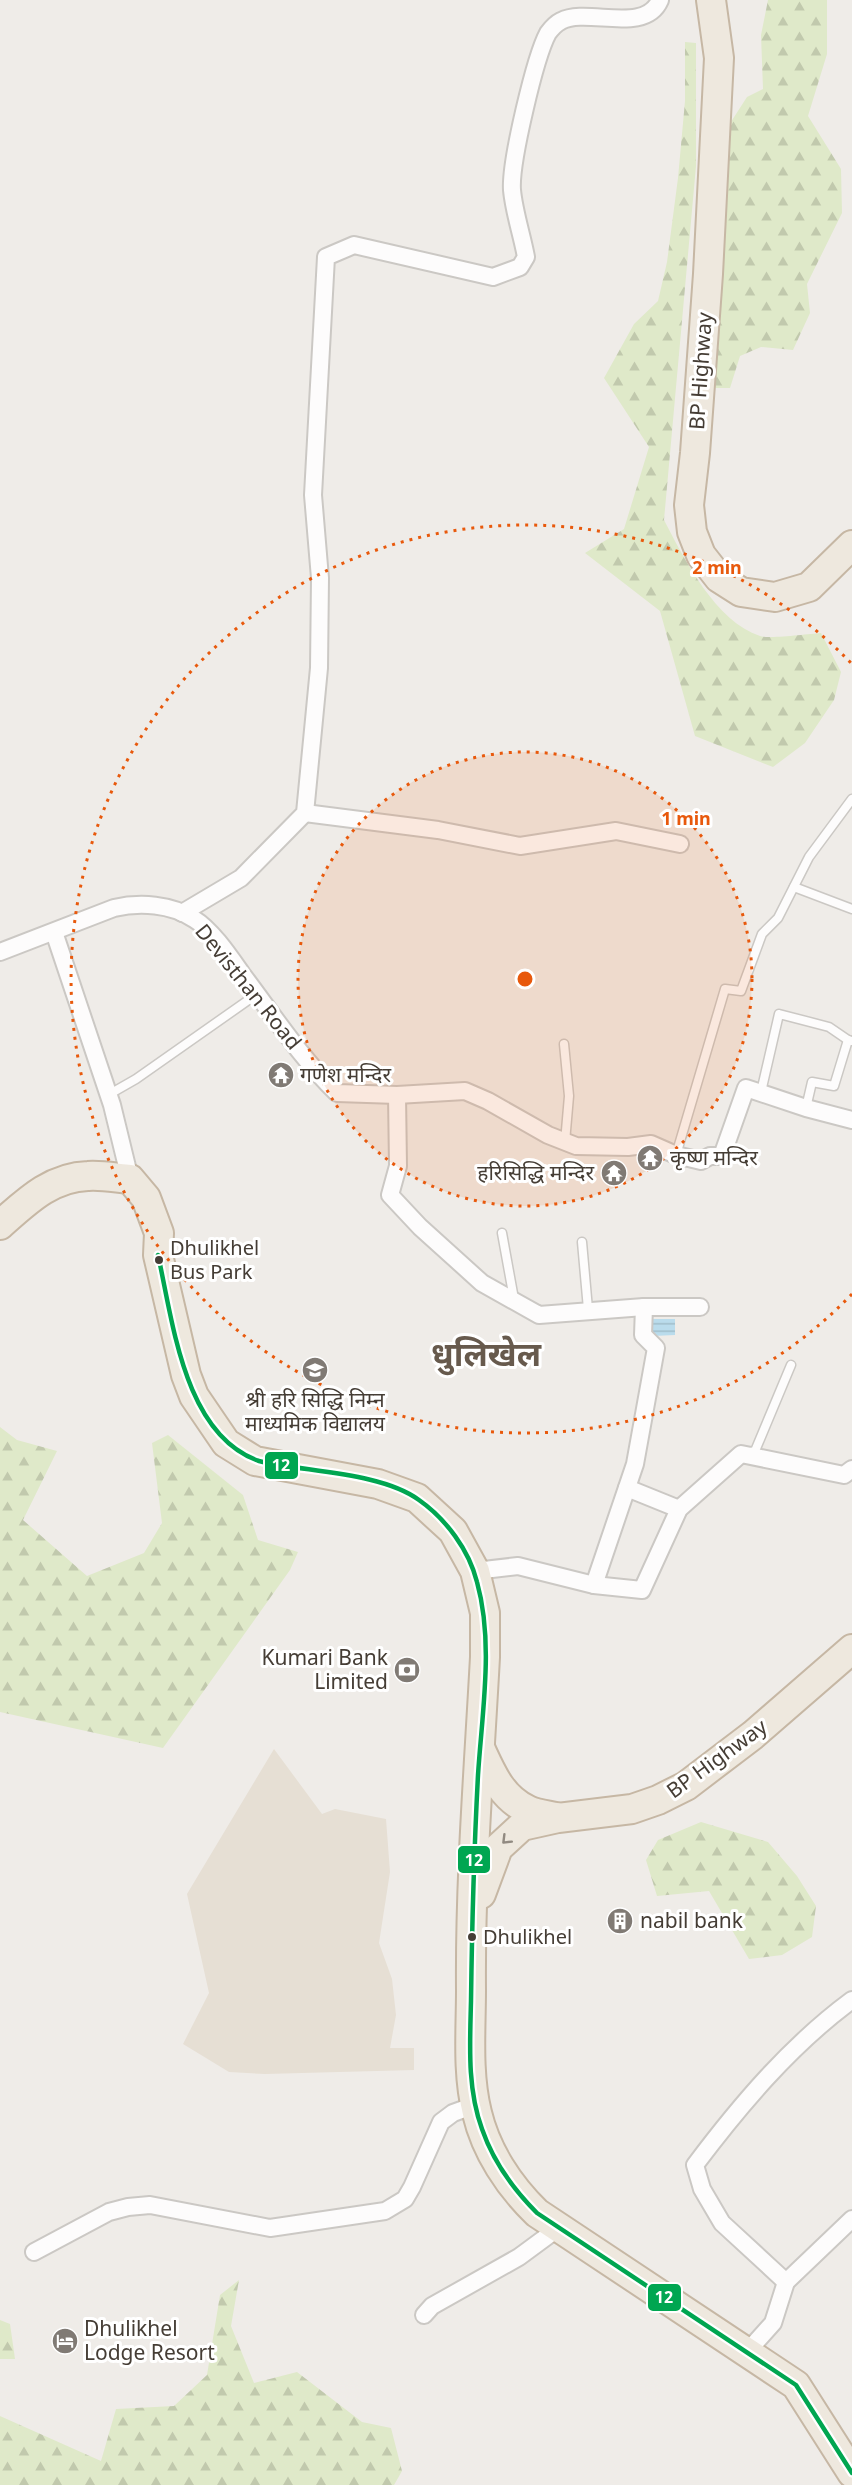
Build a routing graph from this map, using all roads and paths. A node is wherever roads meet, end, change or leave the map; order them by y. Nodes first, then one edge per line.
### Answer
1 (660, 0) edge
2 (711, 0) edge
3 (852, 545) edge
4 (852, 799) edge
5 (305, 813) junction
6 (680, 844) dead end
7 (794, 887) junction
8 (852, 909) edge
9 (182, 913) junction
10 (54, 932) junction
11 (0, 952) edge
12 (257, 994) junction
13 (850, 1041) edge
14 (564, 1044) dead end
15 (761, 1092) junction
16 (108, 1095) junction
17 (397, 1095) junction
18 (806, 1108) junction
19 (852, 1120) edge
20 (565, 1143) junction
21 (676, 1155) junction
22 (130, 1179) junction
23 (0, 1226) edge
24 (502, 1233) dead end
25 (582, 1242) dead end
26 (515, 1303) junction
27 (644, 1307) junction
28 (700, 1307) dead end
29 (588, 1309) junction
30 (791, 1365) dead end
31 (741, 1454) junction
32 (852, 1469) edge
33 (627, 1488) junction
34 (679, 1509) junction
35 (476, 1571) junction
36 (594, 1584) junction
37 (852, 1649) edge
38 (480, 1749) junction
39 (558, 1818) junction
40 (470, 1939) junction
41 (852, 2000) edge
42 (476, 2105) junction
43 (852, 2219) edge
44 (557, 2229) junction
45 (34, 2252) dead end
46 (786, 2282) junction
47 (424, 2315) dead end
48 (746, 2353) junction
49 (852, 2473) edge

1 - 5 street
2 - 3 highway, BP Highway
4 - 7 lane
5 - 6 street
5 - 9 street
7 - 8 lane
7 - 21 lane
9 - 10 street, Devisthan Road
9 - 12 street, Devisthan Road
10 - 11 street, Devisthan Road
10 - 16 street
12 - 16 lane
12 - 17 street, Devisthan Road
13 - 15 lane
13 - 18 lane
14 - 20 lane
15 - 18 street
15 - 21 street, Devisthan Road
16 - 22 street
17 - 20 street, Devisthan Road
17 - 26 street
18 - 19 street
20 - 21 street, Devisthan Road
22 - 23 highway
22 - 35 highway
24 - 26 lane
25 - 29 lane
26 - 29 street
27 - 28 street
27 - 29 street
27 - 33 street
30 - 31 lane
31 - 32 street
31 - 34 street
33 - 34 street
33 - 36 street
34 - 36 street
35 - 36 street
35 - 38 highway
37 - 39 highway, BP Highway
38 - 39 highway, BP Highway
38 - 40 highway
39 -> 40 highway, BP Highway
40 - 42 highway
41 - 46 street
42 - 44 highway
42 - 45 street
43 - 46 street
44 - 47 street
44 - 48 highway
46 - 48 street
48 - 49 highway

